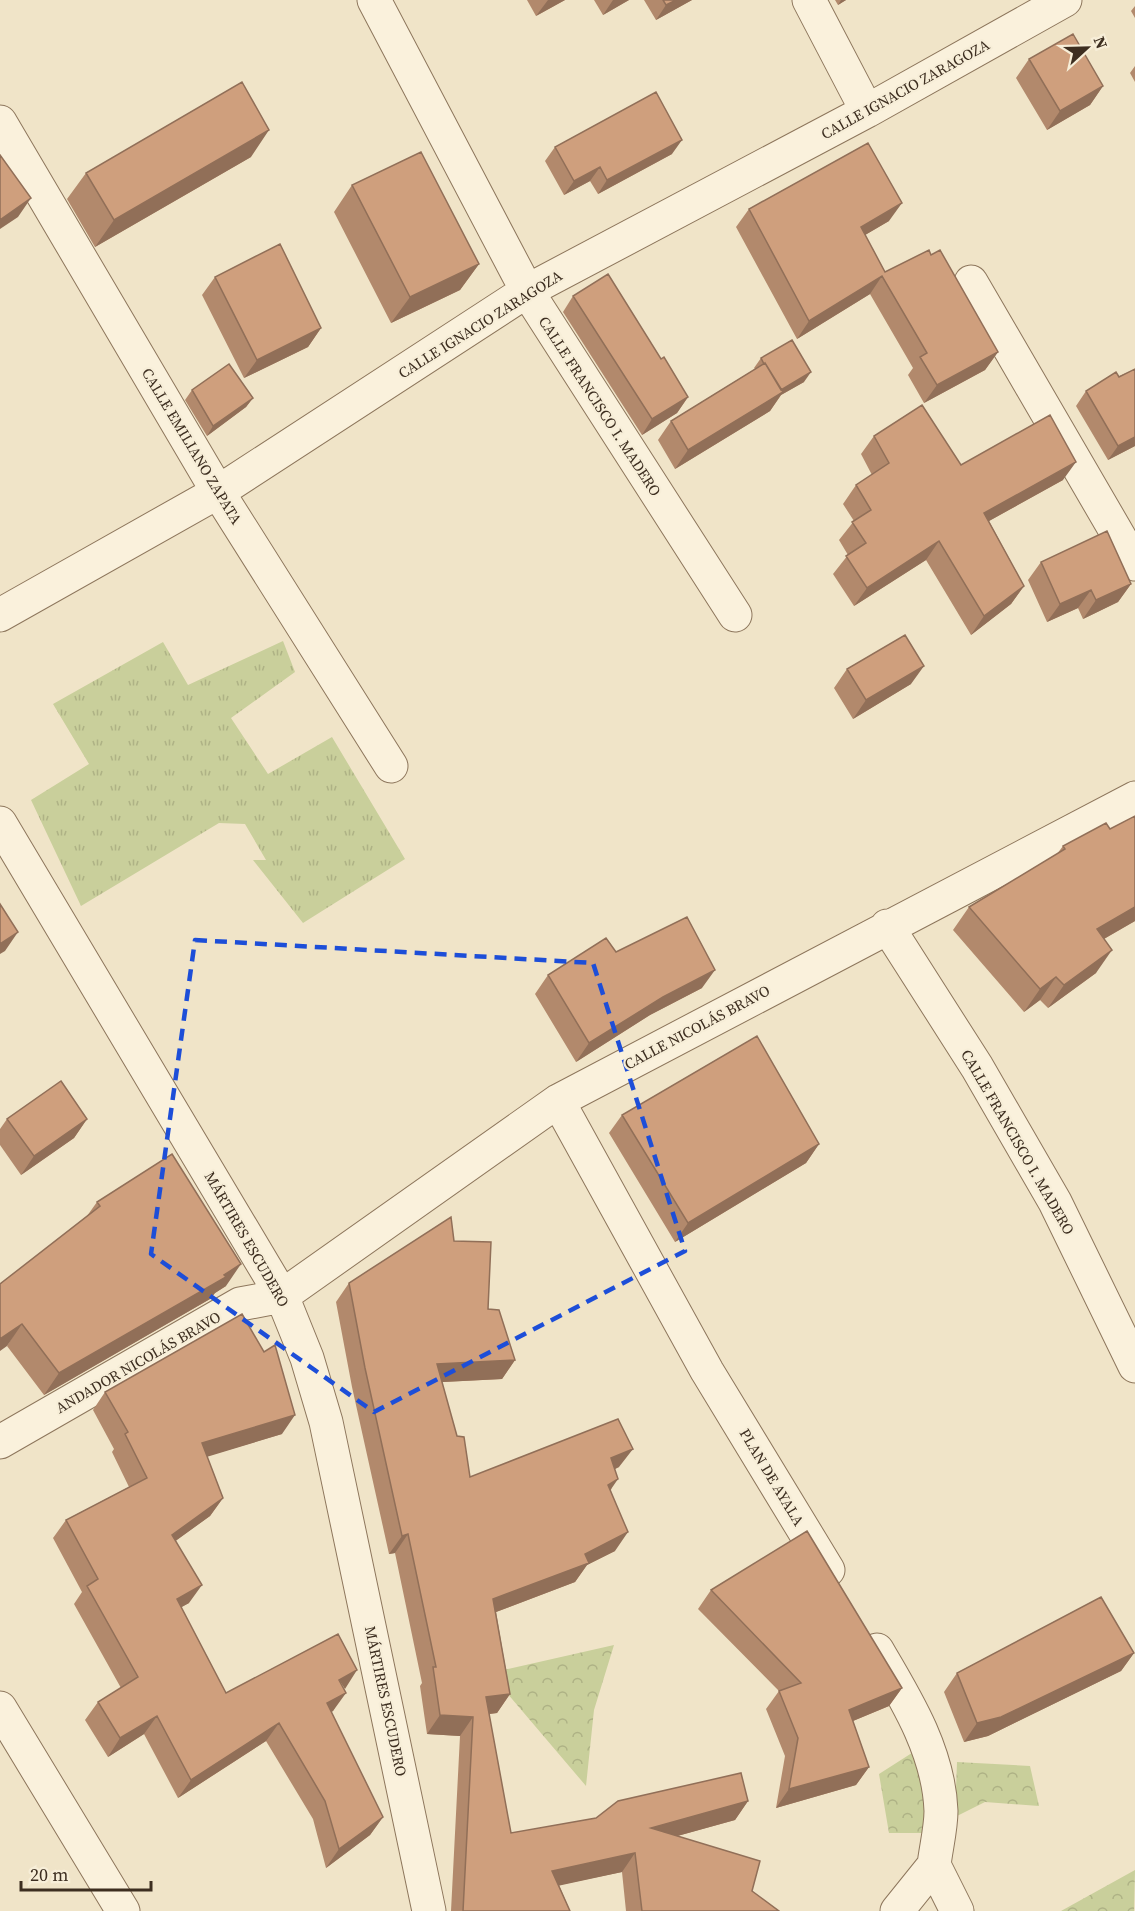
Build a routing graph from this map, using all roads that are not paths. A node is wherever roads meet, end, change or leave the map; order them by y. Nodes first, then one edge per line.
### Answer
1 (374, 0) edge
2 (810, 0) edge
3 (1065, 0) edge
4 (867, 111) junction
5 (0, 122) edge
6 (971, 282) dead end
7 (527, 291) junction
8 (218, 492) junction
9 (1135, 564) edge
10 (0, 615) edge
11 (735, 615) dead end
12 (391, 766) dead end
13 (1135, 798) edge
14 (0, 823) edge
15 (887, 926) junction
16 (558, 1101) junction
17 (282, 1296) junction
18 (1135, 1366) edge
19 (0, 1442) edge
20 (843, 1593) edge
21 (861, 1624) edge
22 (0, 1708) edge
23 (934, 1865) junction
24 (123, 1911) edge
25 (429, 1911) edge
26 (897, 1911) edge
27 (957, 1911) edge

1 - 7 street, CALLE FRANCISCO I. MADERO
2 - 4 street
3 - 4 street, CALLE IGNACIO ZARAGOZA
4 - 7 street, CALLE IGNACIO ZARAGOZA
5 - 8 street, CALLE EMILIANO ZAPATA
6 - 9 street
7 - 8 street, CALLE IGNACIO ZARAGOZA
7 - 11 street, CALLE FRANCISCO I. MADERO
8 - 10 street, CALLE IGNACIO ZARAGOZA
8 - 12 street, CALLE EMILIANO ZAPATA
13 - 15 street, CALLE NICOLÁS BRAVO
14 - 17 street, MÁRTIRES ESCUDERO
15 - 16 street, CALLE NICOLÁS BRAVO
15 - 18 street, CALLE FRANCISCO I. MADERO
16 - 17 street, CALLE NICOLÁS BRAVO
16 - 20 street, PLAN DE AYALA
17 - 19 street, ANDADOR NICOLÁS BRAVO
17 - 25 street, MÁRTIRES ESCUDERO
21 - 23 street
22 - 24 street
23 - 26 street
23 - 27 street

